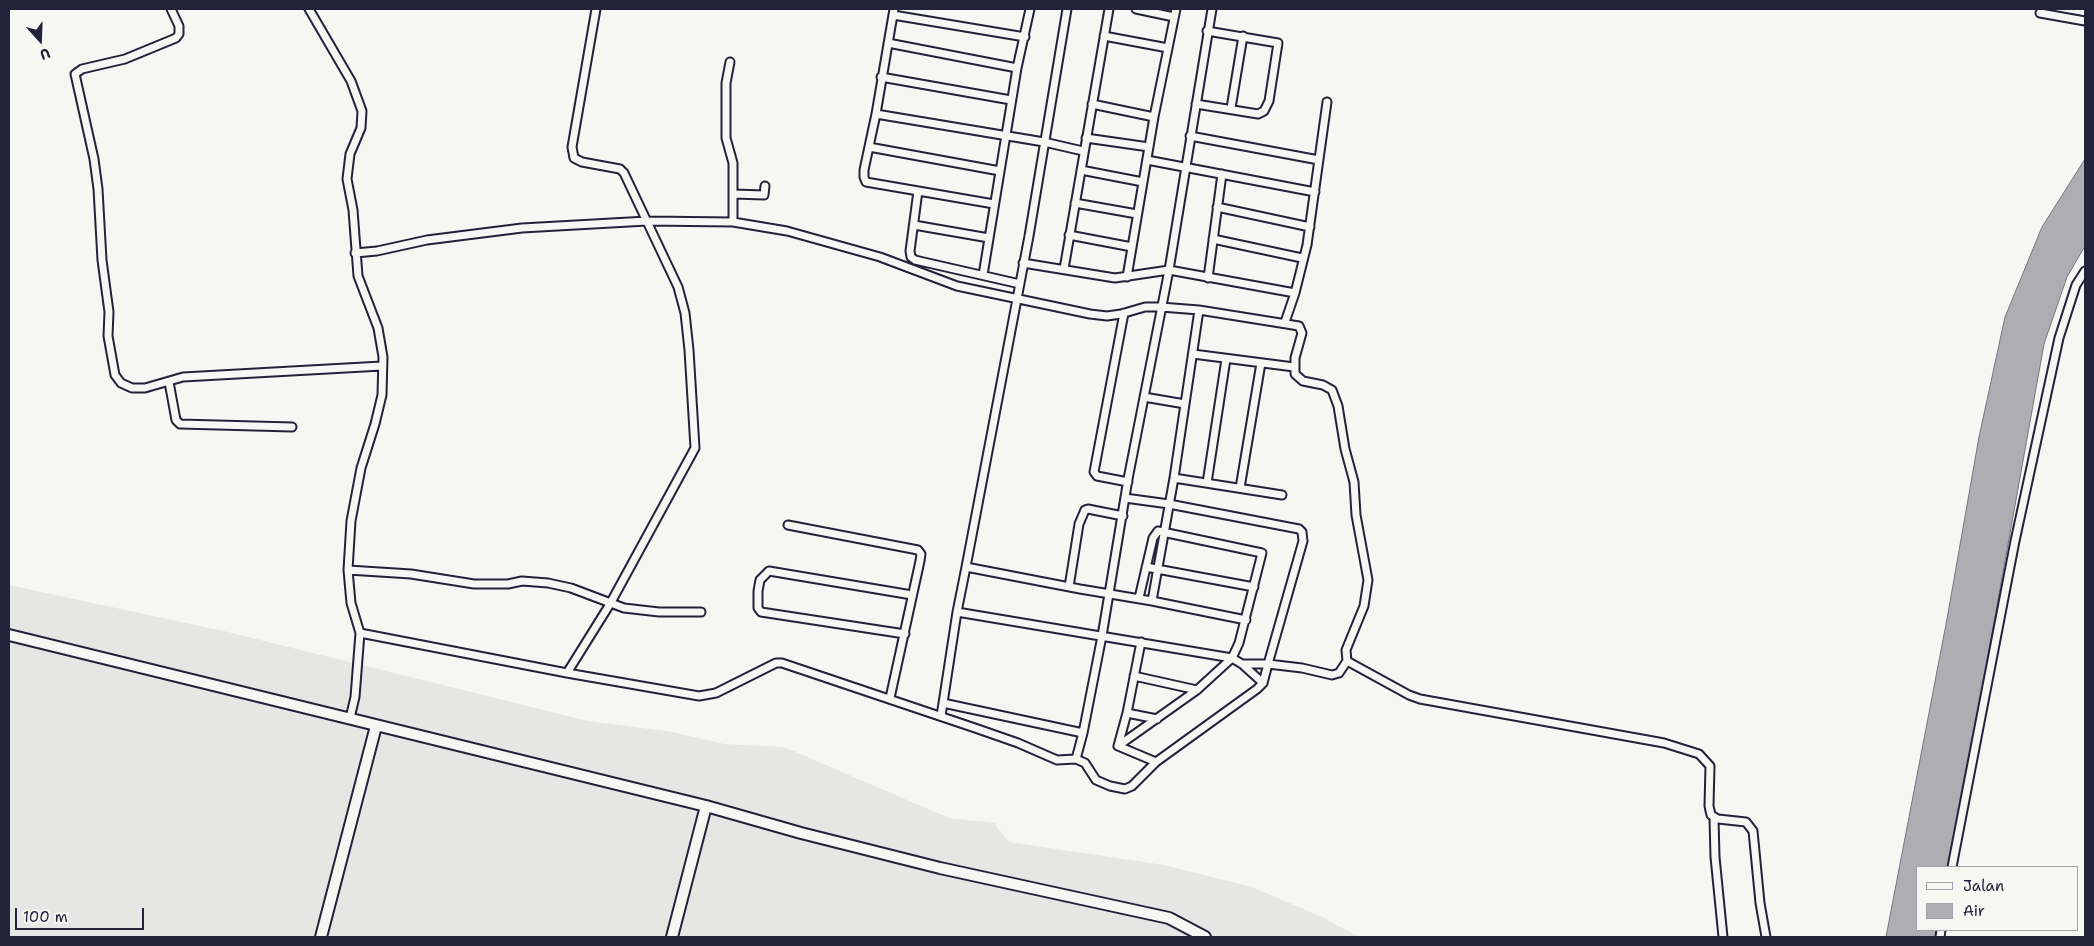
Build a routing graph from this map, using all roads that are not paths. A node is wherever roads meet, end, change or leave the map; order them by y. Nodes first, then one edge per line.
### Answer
1 (172, 9) edge
2 (309, 9) edge
3 (596, 9) edge
4 (1030, 9) edge
5 (1067, 9) edge
6 (1109, 9) edge
7 (1136, 9) edge
8 (1176, 9) edge
9 (1212, 9) edge
10 (893, 12) edge
11 (2040, 13) dead end
12 (1174, 17) junction
13 (2085, 21) edge
14 (1207, 31) junction
15 (1104, 36) junction
16 (1243, 36) junction
17 (1025, 37) junction
18 (888, 43) junction
19 (1168, 48) junction
20 (730, 62) dead end
21 (1017, 68) junction
22 (882, 77) junction
23 (1011, 100) junction
24 (1327, 102) dead end
25 (1092, 104) junction
26 (1196, 104) junction
27 (1231, 108) junction
28 (876, 114) junction
29 (1154, 117) junction
30 (1005, 135) junction
31 (1190, 136) junction
32 (1086, 138) junction
33 (1044, 142) junction
34 (869, 147) junction
35 (1149, 147) junction
36 (1083, 151) junction
37 (1147, 160) junction
38 (1319, 160) junction
39 (1185, 167) junction
40 (1081, 170) junction
41 (1000, 171) junction
42 (1222, 174) junction
43 (1143, 182) junction
44 (765, 186) dead end
45 (918, 191) junction
46 (1315, 192) junction
47 (734, 194) junction
48 (1075, 203) junction
49 (994, 204) junction
50 (1217, 207) junction
51 (1137, 214) junction
52 (647, 221) junction
53 (733, 222) junction
54 (914, 225) junction
55 (1310, 227) junction
56 (1069, 235) junction
57 (989, 238) junction
58 (1213, 239) junction
59 (1132, 246) junction
60 (355, 252) junction
61 (1302, 258) junction
62 (1024, 263) junction
63 (1064, 268) junction
64 (1169, 270) junction
65 (2085, 271) edge
66 (983, 275) junction
67 (1126, 277) junction
68 (1208, 278) junction
69 (1020, 284) junction
70 (1295, 293) junction
71 (1017, 298) junction
72 (1161, 307) junction
73 (1200, 310) junction
74 (1124, 313) junction
75 (1292, 324) junction
76 (1193, 354) junction
77 (1226, 359) junction
78 (1261, 363) junction
79 (382, 366) junction
80 (1294, 367) junction
81 (169, 382) junction
82 (1144, 397) junction
83 (1185, 404) junction
84 (292, 427) dead end
85 (1174, 478) junction
86 (1128, 482) junction
87 (1207, 484) junction
88 (1240, 488) junction
89 (1282, 495) dead end
90 (1125, 498) junction
91 (1169, 504) junction
92 (1123, 516) junction
93 (788, 525) dead end
94 (1165, 532) junction
95 (1146, 567) junction
96 (966, 568) junction
97 (1159, 569) junction
98 (348, 570) junction
99 (1069, 587) junction
100 (1254, 587) junction
101 (1109, 594) junction
102 (912, 595) junction
103 (1139, 598) junction
104 (1152, 601) junction
105 (610, 604) junction
106 (701, 612) dead end
107 (957, 612) junction
108 (1246, 620) junction
109 (360, 633) junction
110 (905, 634) junction
111 (9, 635) edge
112 (1102, 636) junction
113 (1141, 642) junction
114 (1232, 658) junction
115 (1347, 660) junction
116 (1242, 664) junction
117 (1268, 664) junction
118 (566, 673) junction
119 (1134, 676) junction
120 (1263, 683) junction
121 (1196, 690) junction
122 (890, 698) junction
123 (943, 703) junction
124 (1127, 713) junction
125 (941, 716) junction
126 (350, 718) junction
127 (1157, 719) junction
128 (376, 726) junction
129 (1083, 733) junction
130 (1118, 746) junction
131 (1076, 759) junction
132 (1156, 762) junction
133 (706, 806) junction
134 (1714, 818) junction
135 (1952, 866) edge
136 (321, 937) edge
137 (672, 937) edge
138 (1205, 937) edge
139 (1723, 937) edge
140 (1766, 937) edge

1 - 81 street
2 - 60 street
3 - 52 street
4 - 17 street
5 - 33 street
6 - 15 street
7 - 12 street
8 - 12 street
9 - 14 street
10 - 17 street
10 - 18 street
11 - 13 street
12 - 19 street
14 - 16 street
14 - 26 street
15 - 19 street
15 - 25 street
16 - 27 street
16 - 27 street
17 - 21 street
18 - 21 street
18 - 22 street
19 - 29 street
20 - 47 street
21 - 23 street
22 - 23 street
22 - 28 street
23 - 30 street
24 - 38 street
25 - 29 street
25 - 32 street
26 - 27 street
26 - 31 street
28 - 30 street
28 - 34 street
29 - 35 street
30 - 33 street
30 - 41 street
31 - 38 street
31 - 39 street
32 - 35 street
32 - 36 street
33 - 36 street
33 - 62 street
34 - 41 street
34 - 45 street
35 - 37 street
36 - 40 street
37 - 39 street
37 - 43 street
38 - 46 street
39 - 42 street
39 - 64 street
40 - 43 street
40 - 48 street
41 - 49 street
42 - 46 street
42 - 50 street
43 - 51 street
44 - 47 street
45 - 49 street
45 - 54 street
46 - 55 street
47 - 53 street
48 - 51 street
48 - 56 street
49 - 57 street
50 - 55 street
50 - 58 street
51 - 59 street
52 - 53 street
52 - 60 street
52 - 105 street
53 - 71 street
54 - 57 street
54 - 66 street
55 - 61 street
56 - 59 street
56 - 63 street
57 - 66 street
58 - 61 street
58 - 68 street
59 - 67 street
60 - 79 street
61 - 70 street
62 - 63 street
62 - 69 street
63 - 67 street
64 - 67 street
64 - 68 street
64 - 72 street
65 - 135 street
66 - 69 street
68 - 70 street
69 - 71 street
70 - 75 street
71 - 74 street
71 - 96 street
72 - 73 street
72 - 74 street
72 - 82 street
73 - 75 street
73 - 76 street
74 - 86 street
75 - 80 street
76 - 77 street
76 - 83 street
77 - 78 street
77 - 87 street
78 - 80 street
78 - 88 street
79 - 81 street
79 - 98 street
80 - 115 street
81 - 84 street
82 - 83 street
82 - 86 street
83 - 85 street
85 - 87 street
85 - 91 street
86 - 90 street
87 - 88 street
88 - 89 street
90 - 91 street
90 - 92 street
91 - 94 street
91 - 117 street
92 - 99 street
92 - 101 street
93 - 102 street
94 - 95 street
94 - 97 street
94 - 100 street
95 - 97 street
95 - 103 street
96 - 99 street
96 - 107 street
97 - 100 street
97 - 104 street
98 - 105 street
98 - 109 street
99 - 101 street
100 - 108 street
101 - 103 street
101 - 112 street
102 - 110 street
102 - 110 street
103 - 104 street
104 - 108 street
105 - 106 street
105 - 118 street
107 - 112 street
107 - 123 street
108 - 114 street
109 - 118 street
109 - 126 street
110 - 122 street
111 - 126 street
112 - 113 street
112 - 129 street
113 - 114 street
113 - 119 street
114 - 116 street
114 - 121 street
115 - 117 street
115 - 134 street
116 - 117 street
116 - 120 street
117 - 120 street
118 - 122 street
119 - 121 street
119 - 124 street
120 - 132 street
121 - 127 street
122 - 125 street
123 - 125 street
123 - 129 street
124 - 127 street
124 - 130 street
125 - 131 street
126 - 128 street
127 - 130 street
128 - 133 street
128 - 136 street
129 - 131 street
130 - 132 street
131 - 132 street
133 - 137 street
133 - 138 street
134 - 139 street
134 - 140 street

